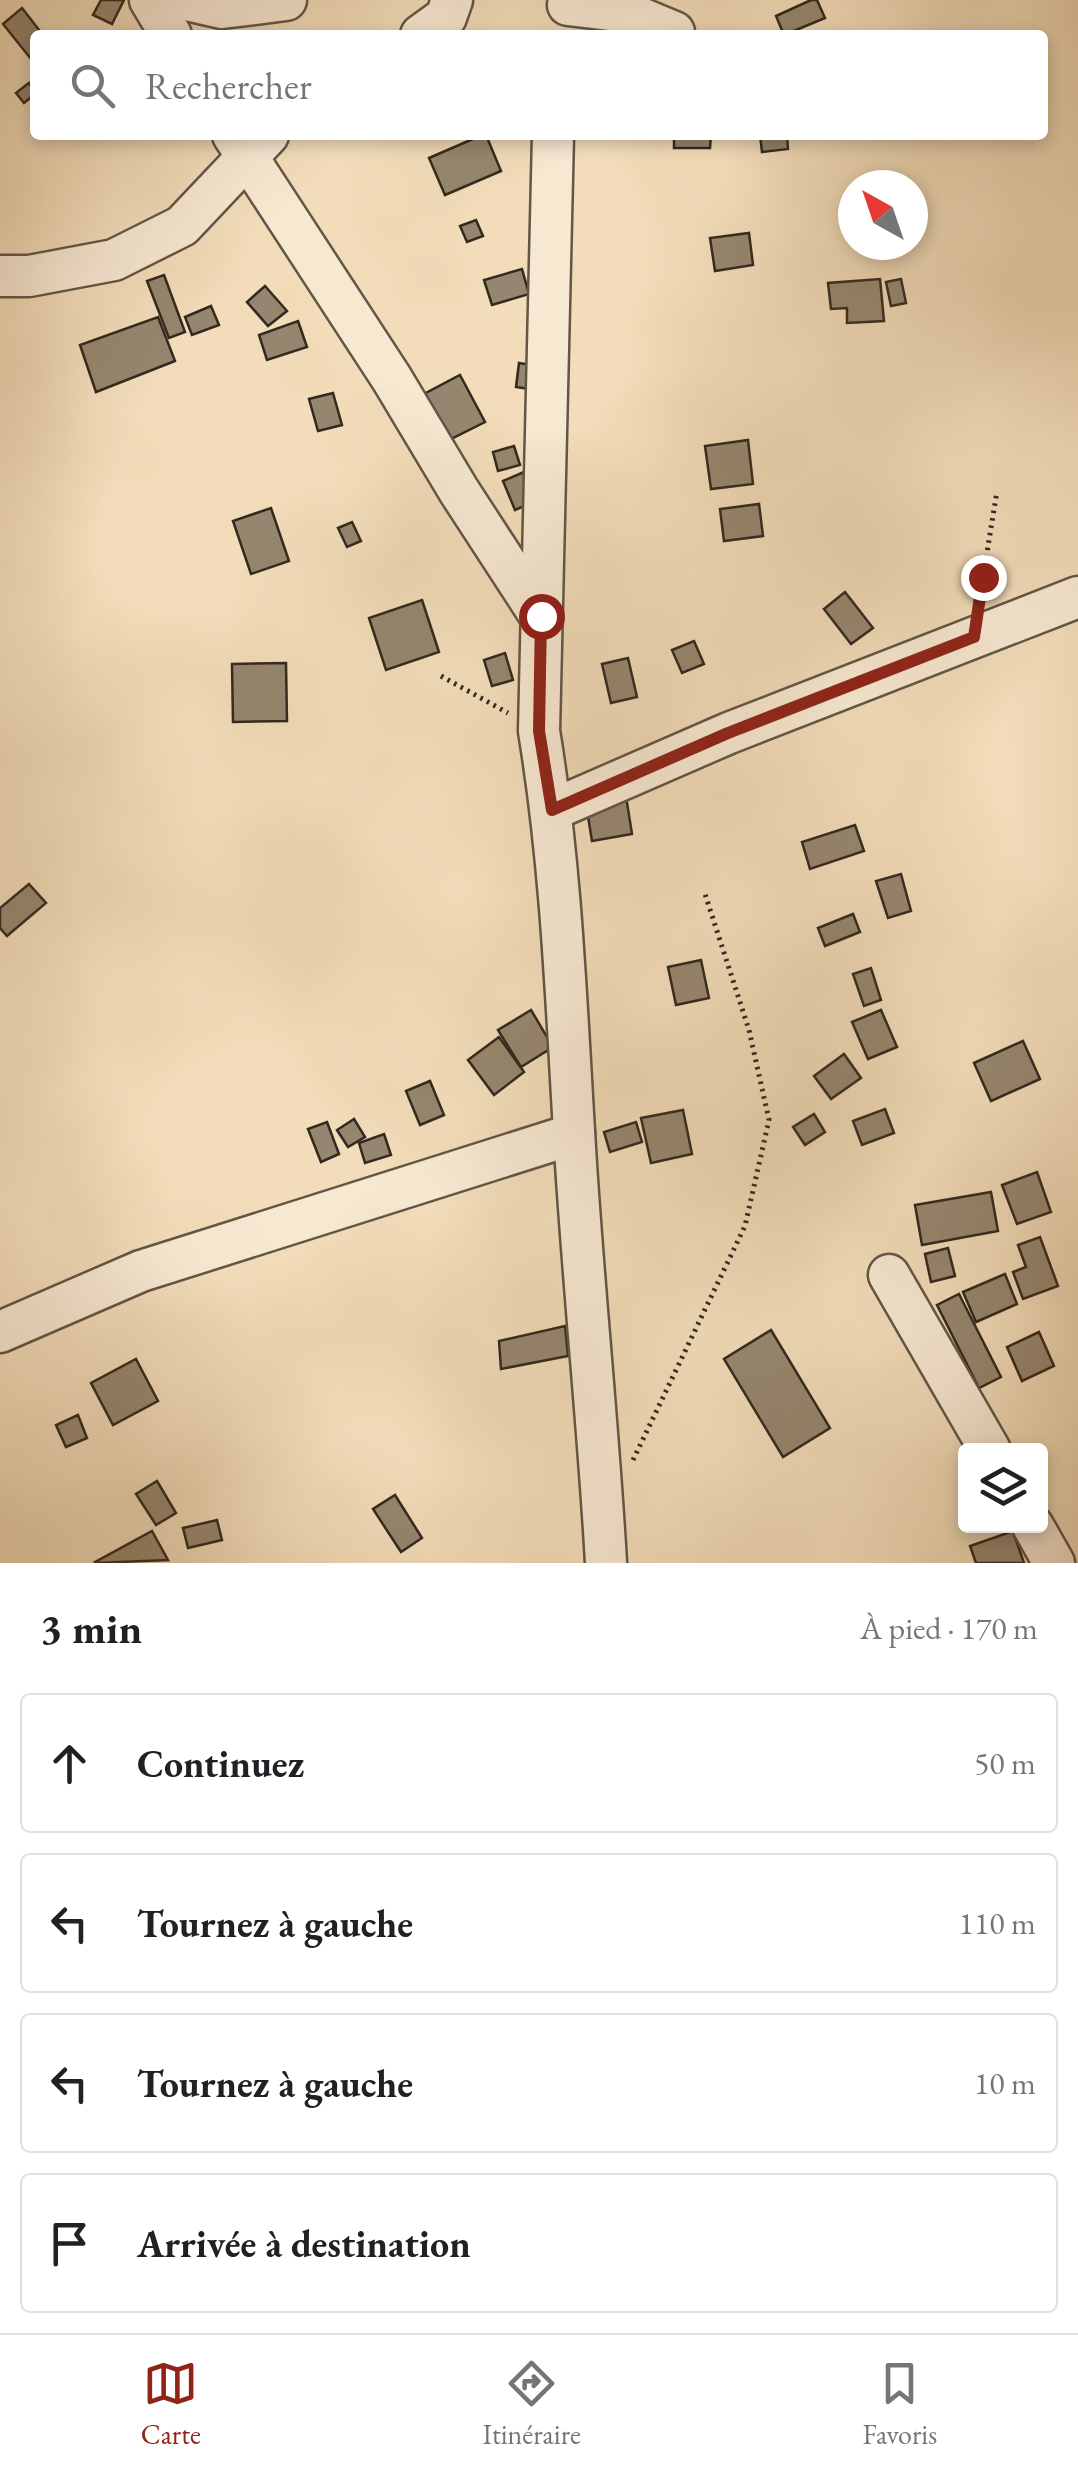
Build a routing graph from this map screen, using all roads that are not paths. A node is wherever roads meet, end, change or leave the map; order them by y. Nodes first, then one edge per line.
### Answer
1 (150, 0) edge
2 (187, 0) edge
3 (286, 0) edge
4 (452, 0) edge
5 (566, 13) edge
6 (168, 30) edge
7 (428, 30) edge
8 (669, 30) edge
9 (553, 140) edge
10 (249, 143) edge
11 (0, 276) edge
12 (1078, 596) edge
13 (541, 616) junction
14 (552, 810) junction
15 (574, 1134) junction
16 (889, 1274) dead end
17 (0, 1332) edge
18 (986, 1443) edge
19 (1037, 1533) edge
20 (606, 1563) edge
21 (1054, 1563) edge

1 - 6 street
2 - 3 street
4 - 7 street
5 - 8 street
9 - 13 street
10 - 11 street
10 - 13 street
12 - 14 street
13 - 14 street
14 - 15 street
15 - 17 street
15 - 20 street
16 - 18 street
19 - 21 street

